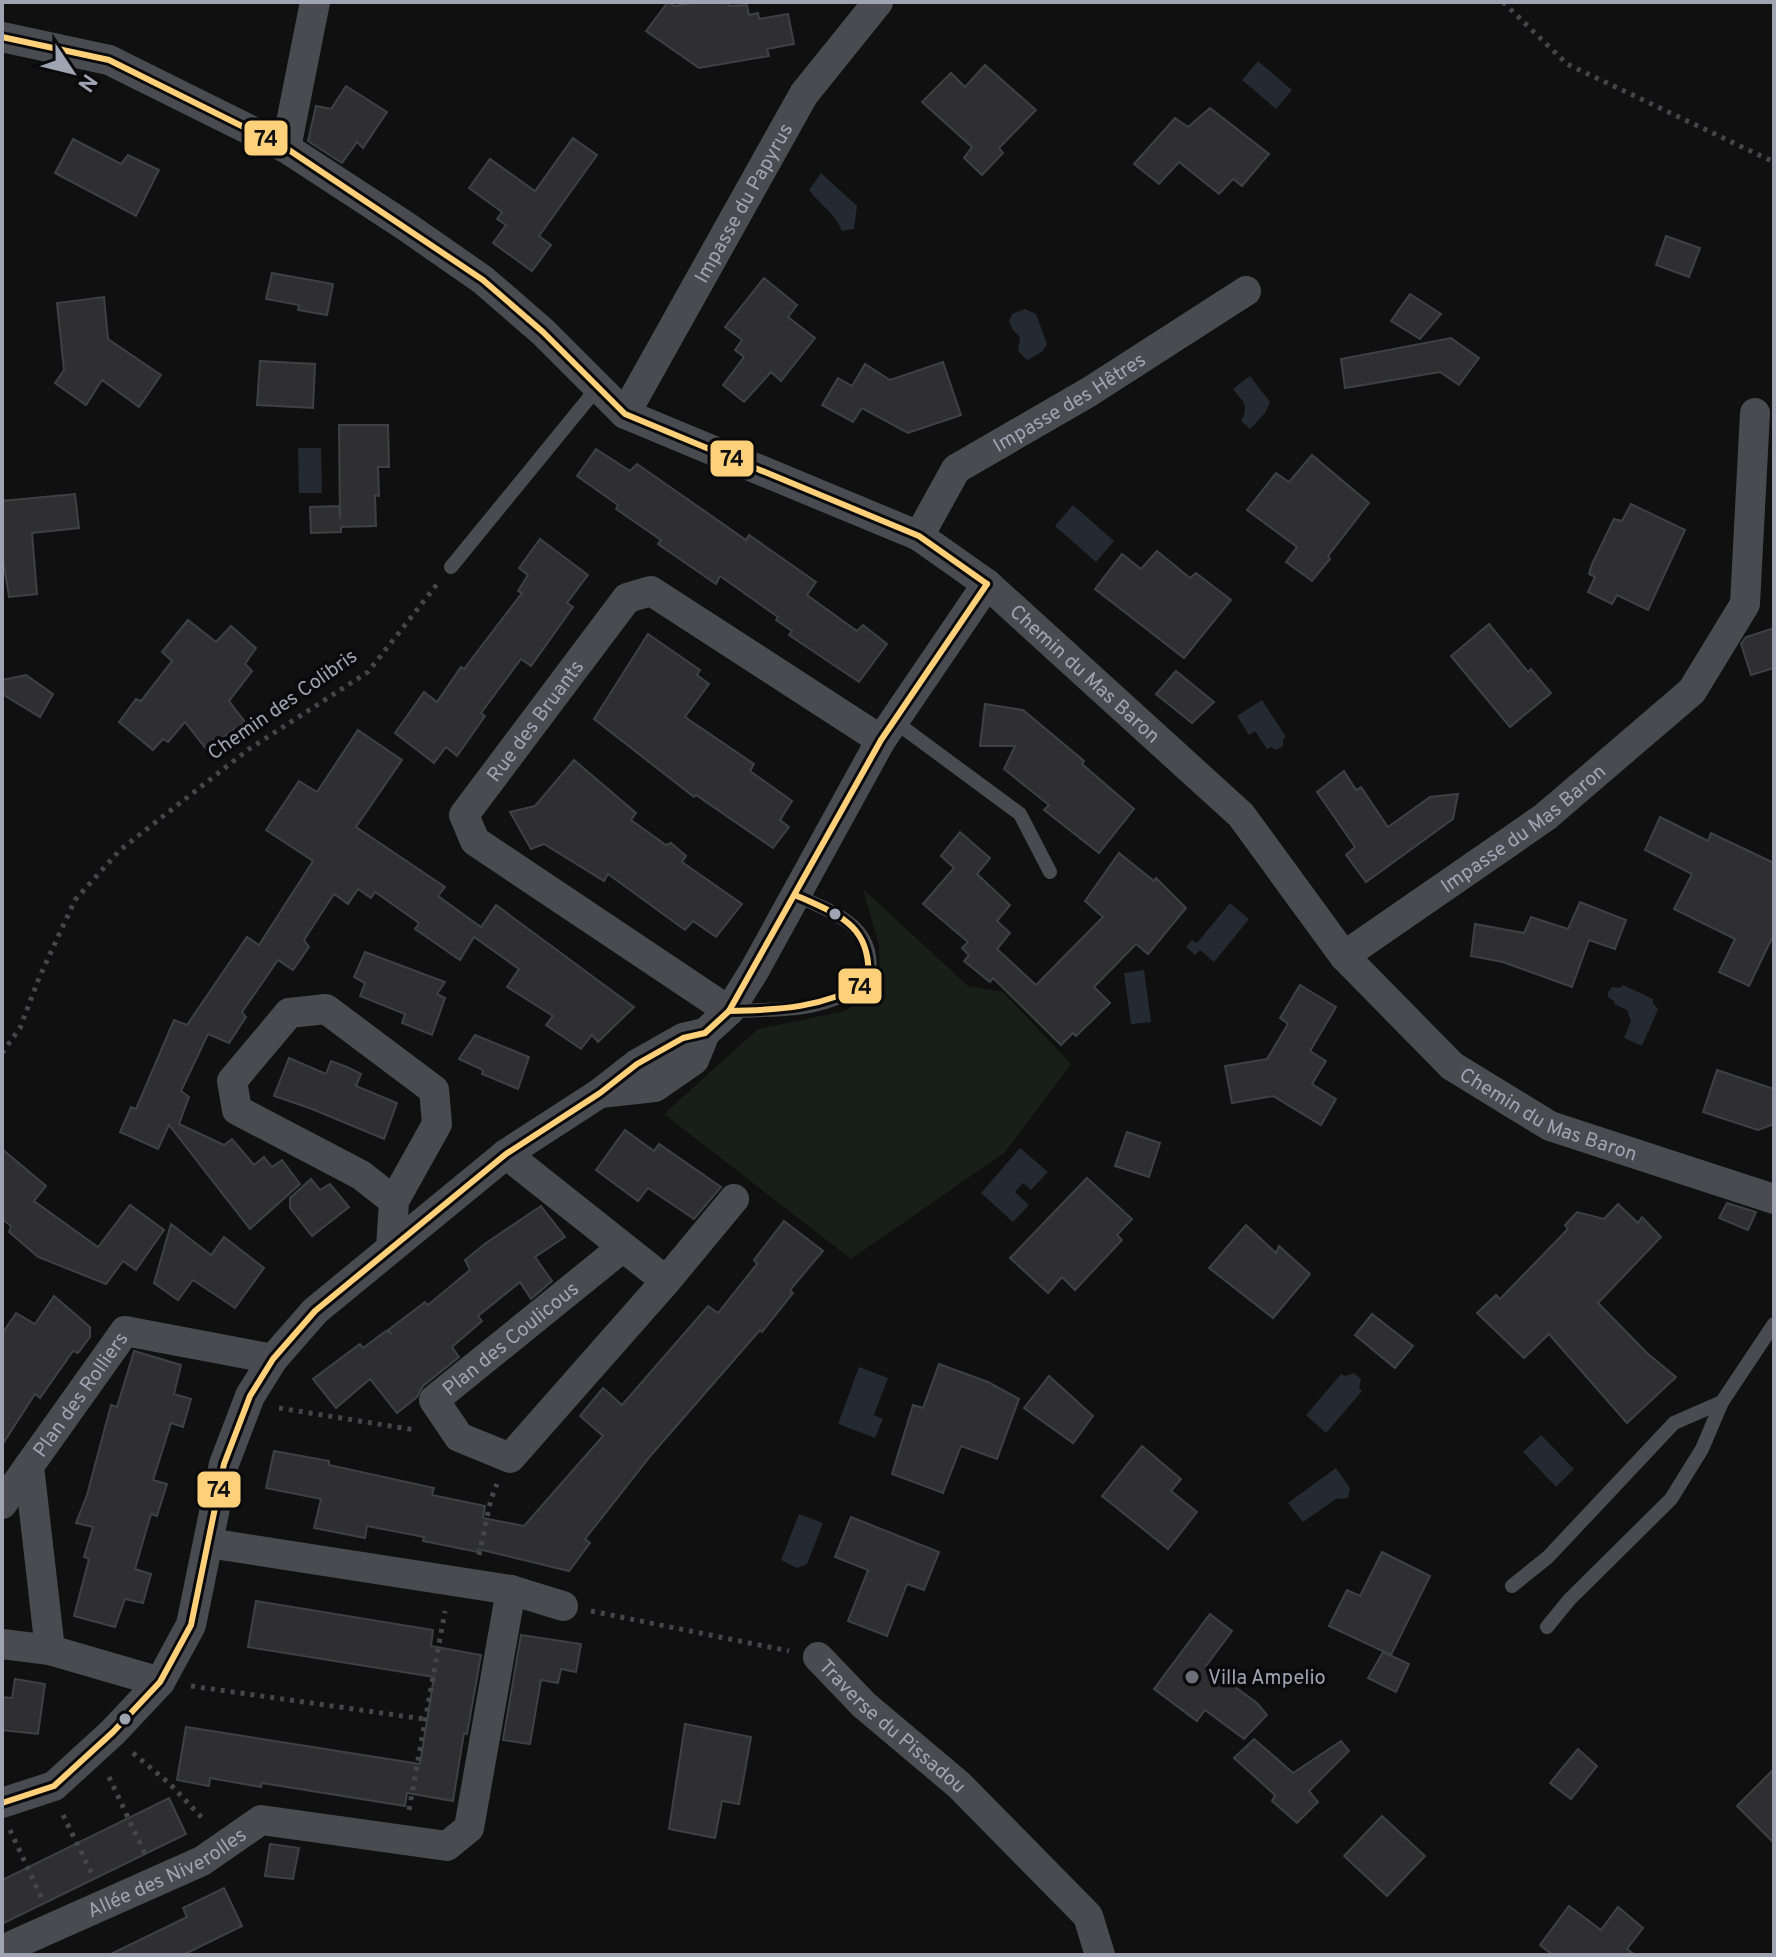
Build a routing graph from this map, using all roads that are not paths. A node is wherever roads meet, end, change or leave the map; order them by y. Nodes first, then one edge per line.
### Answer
1 (315, 2) edge
2 (878, 2) edge
3 (2, 37) edge
4 (286, 148) junction
5 (1246, 291) dead end
6 (598, 387) junction
7 (1755, 413) dead end
8 (625, 414) junction
9 (919, 536) junction
10 (451, 567) road end
11 (987, 584) junction
12 (888, 730) junction
13 (1050, 872) dead end
14 (795, 895) junction
15 (1344, 956) junction
16 (729, 1011) junction
17 (506, 1154) junction
18 (734, 1199) dead end
19 (1774, 1199) edge
20 (394, 1201) junction
21 (623, 1247) junction
22 (391, 1248) junction
23 (666, 1281) junction
24 (1774, 1324) edge
25 (273, 1359) junction
26 (1722, 1402) junction
27 (29, 1466) junction
28 (2, 1504) edge
29 (208, 1543) junction
30 (1512, 1586) dead end
31 (511, 1590) junction
32 (563, 1606) dead end
33 (1547, 1627) dead end
34 (2, 1644) edge
35 (50, 1650) junction
36 (818, 1657) road end
37 (169, 1683) junction
38 (5, 1814) edge
39 (2, 1950) edge
40 (1100, 1955) edge

1 - 4 street
2 - 8 street, Impasse du Papyrus
3 - 4 street, Chemin du Mas Baron
4 - 6 street, Chemin du Mas Baron
5 - 9 street, Impasse des Hêtres
6 - 8 street, Chemin du Mas Baron
6 - 10 lane
7 - 15 street, Impasse du Mas Baron
8 - 9 street, Chemin du Mas Baron
9 - 11 street, Chemin du Mas Baron
11 - 12 street
11 - 15 street, Chemin du Mas Baron
12 - 13 lane
12 - 14 street
12 - 16 street, Rue des Bruants
14 - 16 street
14 - 16 lane
15 - 19 street, Chemin du Mas Baron
16 - 17 street
17 - 21 street
17 - 22 street
18 - 23 street
20 - 20 street
20 - 22 street
21 - 23 street
21 - 23 street, Plan des Coulicous
22 - 25 street
24 - 26 lane
25 - 27 street, Plan des Rolliers
25 - 29 street
26 - 30 lane
26 - 33 lane
27 - 28 street
27 - 35 street, Plan des Rolliers
29 - 31 street
29 - 37 street
31 - 32 street
31 - 39 street, Allée des Niverolles
34 - 35 street
35 - 37 street
36 - 40 street, Traverse du Pissadou
37 - 38 street

